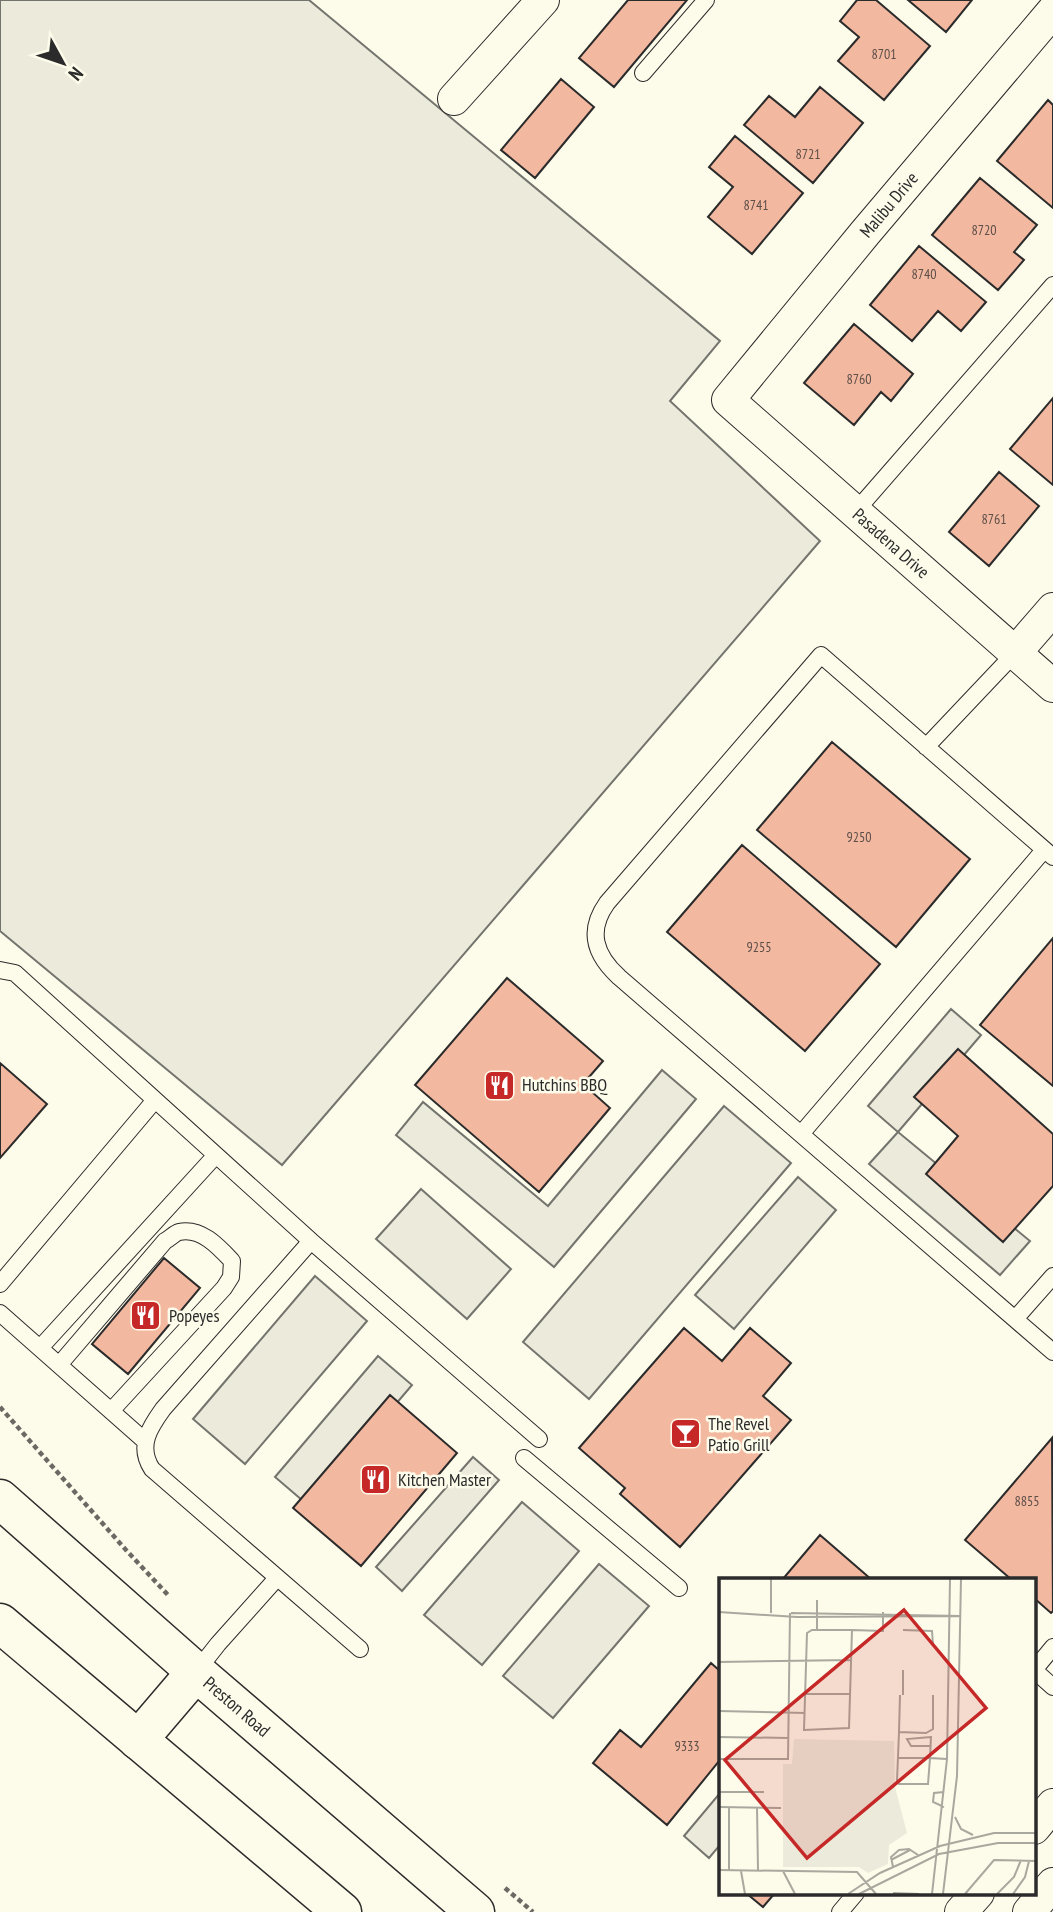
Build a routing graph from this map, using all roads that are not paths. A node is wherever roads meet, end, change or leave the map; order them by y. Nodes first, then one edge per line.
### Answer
1 (543, 0) edge
2 (706, 0) edge
3 (1053, 11) edge
4 (643, 74) dead end
5 (454, 99) dead end
6 (1053, 285) edge
7 (728, 400) joint
8 (855, 512) junction
9 (1053, 609) edge
10 (1015, 653) junction
11 (1053, 686) edge
12 (926, 747) junction
13 (1049, 853) edge
14 (0, 970) edge
15 (155, 1100) junction
16 (801, 1134) junction
17 (216, 1155) junction
18 (312, 1241) junction
19 (1053, 1276) edge
20 (0, 1284) edge
21 (0, 1313) edge
22 (1015, 1319) junction
23 (40, 1348) junction
24 (1053, 1352) edge
25 (59, 1365) junction
26 (111, 1411) junction
27 (539, 1439) dead end
28 (145, 1441) junction
29 (524, 1458) dead end
30 (0, 1499) edge
31 (277, 1578) junction
32 (679, 1588) dead end
33 (0, 1623) edge
34 (1053, 1647) edge
35 (360, 1649) dead end
36 (1036, 1668) edge
37 (196, 1672) junction
38 (1036, 1672) edge
39 (1053, 1687) edge
40 (138, 1740) junction
41 (1053, 1805) edge
42 (1036, 1826) edge
43 (1053, 1884) edge
44 (854, 1895) edge
45 (976, 1895) edge
46 (342, 1912) edge
47 (475, 1912) edge
48 (839, 1912) edge
49 (961, 1912) edge
50 (1029, 1912) edge

1 - 5 street
2 - 4 lane
3 - 7 street, Malibu Drive
6 - 8 lane
7 - 8 street, Pasadena Drive
8 - 10 street, Pasadena Drive
9 - 10 street
10 - 11 street, Pasadena Drive
10 - 12 lane
12 - 13 lane
12 - 16 lane
13 - 16 lane
14 - 15 lane
15 - 17 lane
15 - 20 lane
16 - 22 lane
17 - 18 lane
17 - 23 lane
18 - 27 lane
18 - 28 lane
19 - 22 lane
21 - 23 lane
22 - 24 lane
23 - 25 lane
25 - 26 lane
25 - 26 lane
26 - 28 lane
28 - 31 lane
29 - 32 lane
30 - 37 main road, Preston Road
31 - 35 lane
31 - 37 lane
33 - 40 main road
34 - 36 lane
37 - 40 main road
37 - 47 main road, Preston Road
38 - 39 lane
40 - 46 main road
41 - 42 street
43 - 50 street
44 - 48 lane
45 - 49 street

